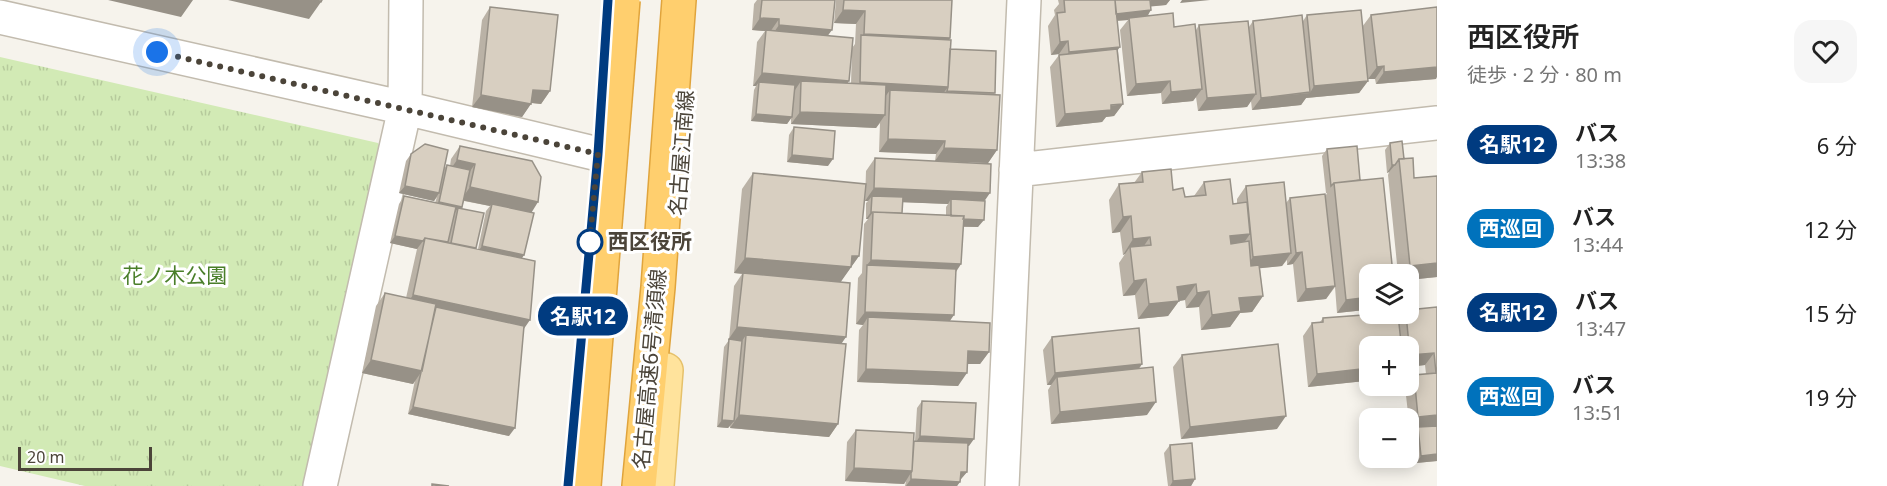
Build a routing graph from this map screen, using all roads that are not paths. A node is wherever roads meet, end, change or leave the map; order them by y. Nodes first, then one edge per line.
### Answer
1 (406, 0) edge
2 (608, 0) edge
3 (623, 0) edge
4 (679, 0) edge
5 (694, 0) edge
6 (1024, 0) edge
7 (0, 17) edge
8 (405, 108) junction
9 (1437, 123) edge
10 (598, 154) junction
11 (1016, 170) junction
12 (320, 486) edge
13 (568, 486) edge
14 (584, 486) edge
15 (639, 486) edge
16 (657, 486) edge
17 (1002, 486) edge

1 - 8 street
2 - 10 main road
3 - 14 highway, bridge
4 - 15 highway, 名古屋高速6号清須線
5 - 16 main road, 名古屋江南線
6 - 11 street
7 - 8 street
8 - 10 street
8 - 12 street
9 - 11 street
10 - 13 main road
11 - 17 street

